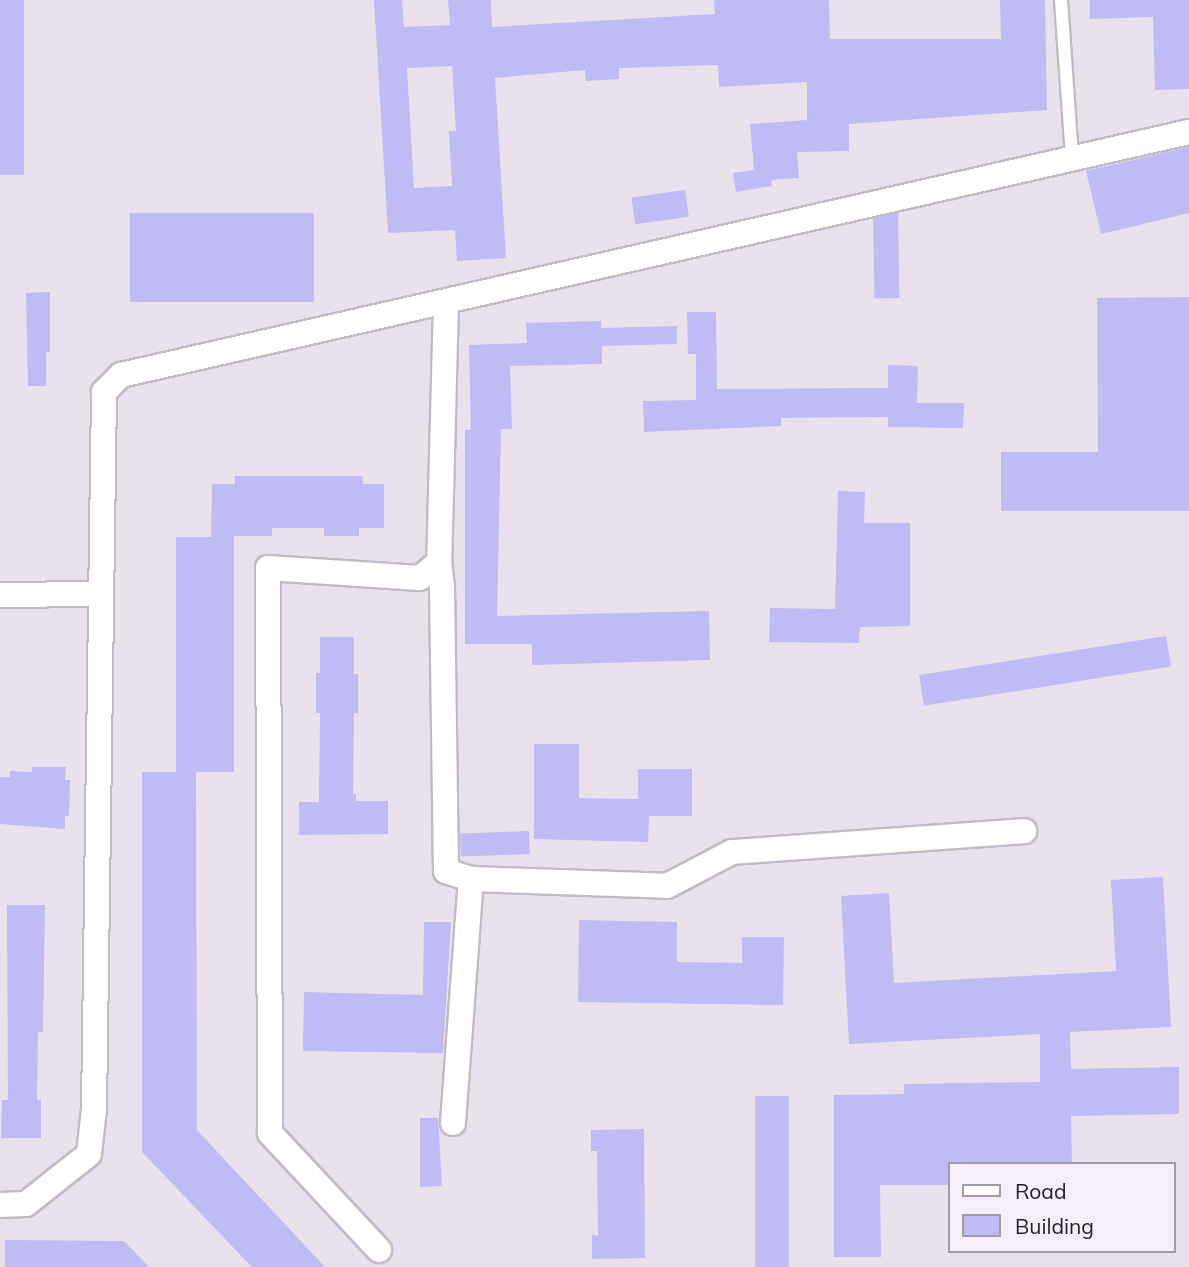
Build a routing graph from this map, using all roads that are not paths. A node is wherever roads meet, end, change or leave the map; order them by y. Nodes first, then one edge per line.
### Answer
1 (1061, 0) edge
2 (1189, 132) edge
3 (1072, 159) junction
4 (446, 302) junction
5 (439, 562) junction
6 (101, 594) junction
7 (0, 595) edge
8 (1024, 831) dead end
9 (471, 879) junction
10 (453, 1124) dead end
11 (0, 1205) edge
12 (379, 1250) dead end

1 - 3 lane
2 - 3 street
3 - 4 street
4 - 5 street
4 - 6 street
5 - 9 street
5 - 12 street
6 - 7 street
6 - 11 street
8 - 9 street
9 - 10 street

